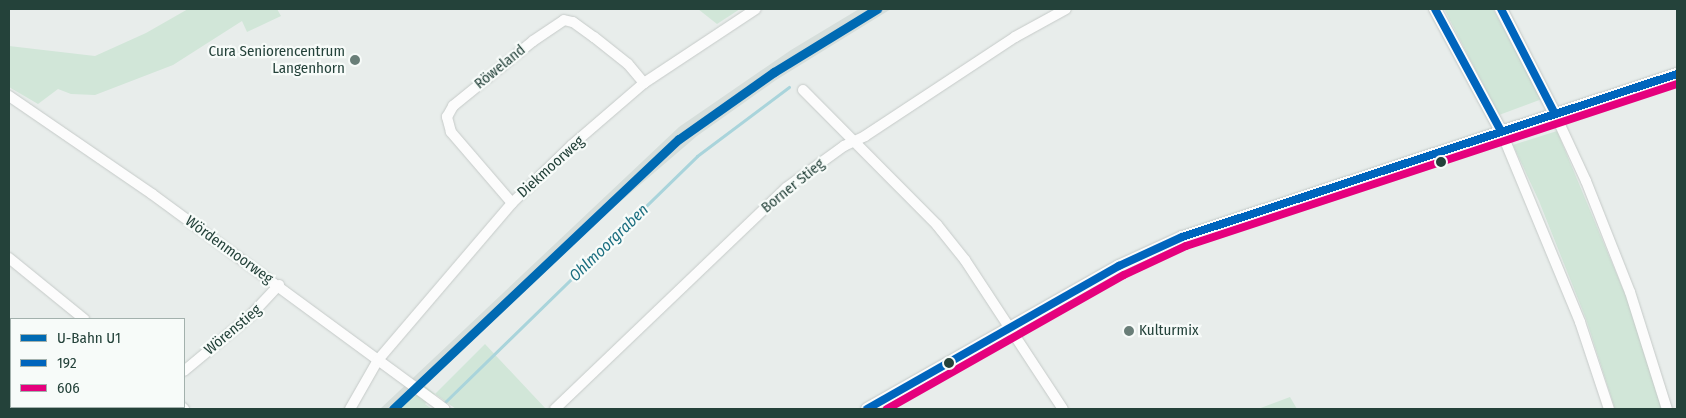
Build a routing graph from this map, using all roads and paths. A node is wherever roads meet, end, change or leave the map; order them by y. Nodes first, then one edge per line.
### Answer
1 (756, 9) edge
2 (1066, 9) edge
3 (1435, 9) edge
4 (1501, 9) edge
5 (1677, 74) edge
6 (644, 83) junction
7 (803, 90) dead end
8 (9, 96) edge
9 (1554, 114) junction
10 (1501, 131) junction
11 (855, 141) junction
12 (512, 203) junction
13 (9, 258) edge
14 (279, 286) junction
15 (83, 318) edge
16 (1011, 327) junction
17 (378, 360) junction
18 (185, 370) edge
19 (350, 409) edge
20 (445, 409) edge
21 (555, 409) edge
22 (867, 409) edge
23 (1063, 409) edge
24 (1609, 409) edge
25 (1668, 409) edge

1 - 6 street, Diekmoorweg
2 - 11 street, Borner Stieg
3 - 10 street
4 - 9 street
5 - 9 street
6 - 12 street, Diekmoorweg
6 - 12 street, Röweland
7 - 11 street
8 - 14 street, Wördenmoorweg
9 - 10 street
9 - 25 street
10 - 16 street
10 - 24 street
11 - 16 street
11 - 21 street, Borner Stieg
12 - 17 street, Diekmoorweg
13 - 15 street
14 - 17 street, Wördenmoorweg
14 - 18 street, Wörenstieg
16 - 22 street
16 - 23 street
17 - 19 street, Diekmoorweg
17 - 20 street, Wördenmoorweg

